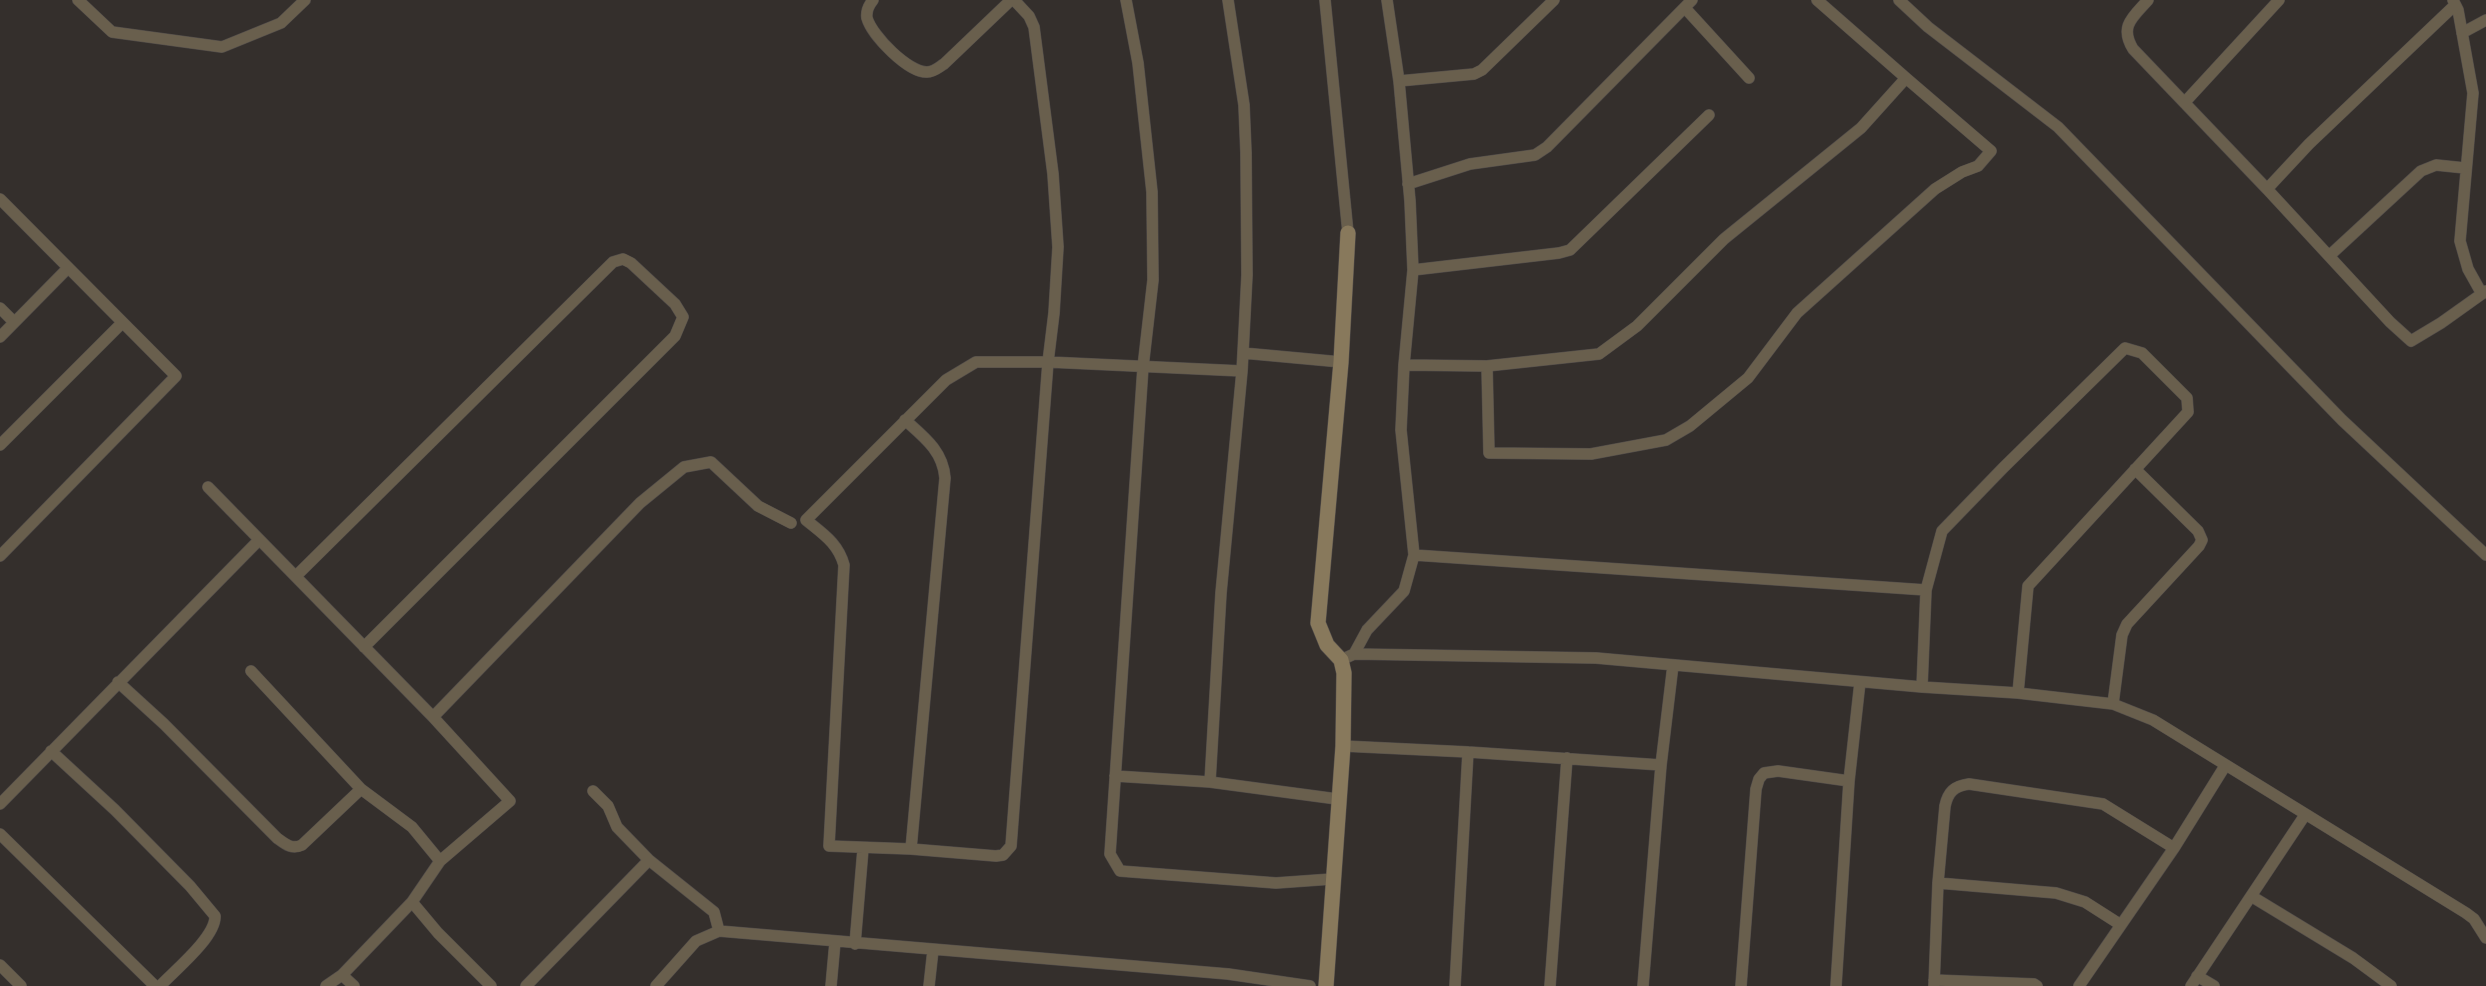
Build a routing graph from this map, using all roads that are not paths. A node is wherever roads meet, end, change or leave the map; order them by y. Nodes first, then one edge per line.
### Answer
1 (78, 0) edge
2 (305, 0) edge
3 (873, 0) edge
4 (1012, 0) edge
5 (1126, 0) edge
6 (1228, 0) edge
7 (1325, 0) edge
8 (1387, 0) edge
9 (1554, 0) edge
10 (1817, 0) edge
11 (1899, 0) edge
12 (2148, 0) edge
13 (2279, 0) edge
14 (2454, 3) edge
15 (1689, 4) edge
16 (2486, 20) edge
17 (2462, 33) junction
18 (1749, 78) dead end
19 (1906, 78) junction
20 (1399, 81) junction
21 (2185, 102) junction
22 (1709, 115) dead end
23 (2465, 168) junction
24 (1408, 184) junction
25 (2267, 189) junction
26 (0, 199) edge
27 (1348, 233) joint
28 (2329, 256) junction
29 (67, 269) junction
30 (1413, 270) junction
31 (2484, 292) edge
32 (0, 308) edge
33 (14, 322) junction
34 (122, 323) junction
35 (0, 337) edge
36 (1244, 353) junction
37 (1048, 362) junction
38 (1341, 362) junction
39 (1404, 365) junction
40 (1487, 366) junction
41 (1143, 367) junction
42 (1242, 371) junction
43 (905, 420) junction
44 (0, 444) edge
45 (2135, 469) junction
46 (208, 487) dead end
47 (791, 523) dead end
48 (260, 540) junction
49 (1414, 555) junction
50 (2486, 555) edge
51 (0, 556) edge
52 (296, 576) junction
53 (1926, 590) junction
54 (364, 646) junction
55 (1347, 657) junction
56 (1673, 665) junction
57 (251, 672) dead end
58 (118, 682) junction
59 (1860, 682) junction
60 (1922, 687) junction
61 (2018, 693) junction
62 (2113, 704) junction
63 (433, 717) junction
64 (1343, 746) junction
65 (51, 751) junction
66 (1468, 752) junction
67 (1567, 758) junction
68 (1661, 765) junction
69 (2226, 766) junction
70 (1115, 776) junction
71 (1848, 781) junction
72 (1210, 782) junction
73 (362, 788) junction
74 (593, 790) dead end
75 (1337, 799) junction
76 (0, 804) edge
77 (2305, 815) junction
78 (0, 834) edge
79 (2174, 848) junction
80 (863, 849) junction
81 (911, 849) junction
82 (649, 860) junction
83 (440, 861) junction
84 (1332, 879) junction
85 (1938, 883) junction
86 (2251, 896) junction
87 (412, 902) junction
88 (2121, 925) junction
89 (719, 931) junction
90 (2486, 938) edge
91 (835, 942) junction
92 (855, 944) junction
93 (933, 950) junction
94 (0, 965) edge
95 (1228, 974) junction
96 (342, 975) junction
97 (2194, 981) edge
98 (1934, 983) edge
99 (21, 986) edge
100 (155, 986) edge
101 (160, 986) edge
102 (326, 986) edge
103 (354, 986) edge
104 (491, 986) edge
105 (526, 986) edge
106 (656, 986) edge
107 (831, 986) edge
108 (929, 986) edge
109 (1228, 986) edge
110 (1310, 986) edge
111 (1326, 986) edge
112 (1455, 986) edge
113 (1550, 986) edge
114 (1643, 986) edge
115 (1741, 986) edge
116 (1836, 986) edge
117 (2037, 986) edge
118 (2079, 986) edge
119 (2214, 986) edge
120 (2391, 986) edge

1 - 2 street
3 - 4 street
4 - 37 street
5 - 41 street
6 - 36 street
7 - 27 street
8 - 20 street
9 - 20 street
10 - 19 street
11 - 50 street
12 - 21 street
13 - 21 street
14 - 17 street
14 - 25 street
15 - 18 street
15 - 24 street
16 - 17 street
17 - 23 street
19 - 40 street
19 - 40 street
20 - 24 street
21 - 25 street
22 - 30 street
23 - 28 street
23 - 31 street
24 - 30 street
25 - 28 street
26 - 29 street
27 - 38 street
28 - 31 street
29 - 33 street
29 - 34 street
30 - 39 street
32 - 33 street
33 - 35 street
34 - 44 street
34 - 51 street
36 - 38 street
36 - 42 street
37 - 41 street
37 - 43 street
37 - 81 street
38 - 55 street
39 - 40 street
39 - 49 street
41 - 42 street
41 - 70 street
42 - 72 street
43 - 80 street
43 - 81 street
45 - 53 street
45 - 61 street
45 - 62 street
46 - 48 street
47 - 63 street
48 - 52 street
48 - 58 street
49 - 53 street
49 - 55 street
52 - 54 street
52 - 54 street
53 - 60 street
54 - 63 street
55 - 56 street
55 - 64 street
56 - 59 street
56 - 68 street
57 - 73 street
58 - 65 street
58 - 73 street
59 - 60 street
59 - 71 street
60 - 61 street
61 - 62 street
62 - 69 street
63 - 83 street
64 - 66 street
64 - 75 street
65 - 76 street
65 - 101 street
66 - 67 street
66 - 112 street
67 - 68 street
67 - 113 street
68 - 114 street
69 - 77 street
69 - 79 street
70 - 72 street
70 - 84 street
71 - 115 street
71 - 116 street
72 - 75 street
73 - 83 street
74 - 82 street
75 - 84 street
77 - 86 street
77 - 90 street
78 - 100 street
79 - 85 street
79 - 88 street
80 - 81 street
80 - 92 street
82 - 89 street
82 - 105 street
83 - 87 street
84 - 111 street
85 - 88 street
85 - 98 street
86 - 97 street
86 - 120 street
87 - 96 street
87 - 104 street
88 - 118 street
89 - 91 street
89 - 106 street
91 - 92 street
91 - 107 street
92 - 93 street
93 - 95 street
93 - 108 street
94 - 99 street
95 - 109 street
95 - 110 street
96 - 102 street
96 - 103 street
97 - 119 street
98 - 117 street

